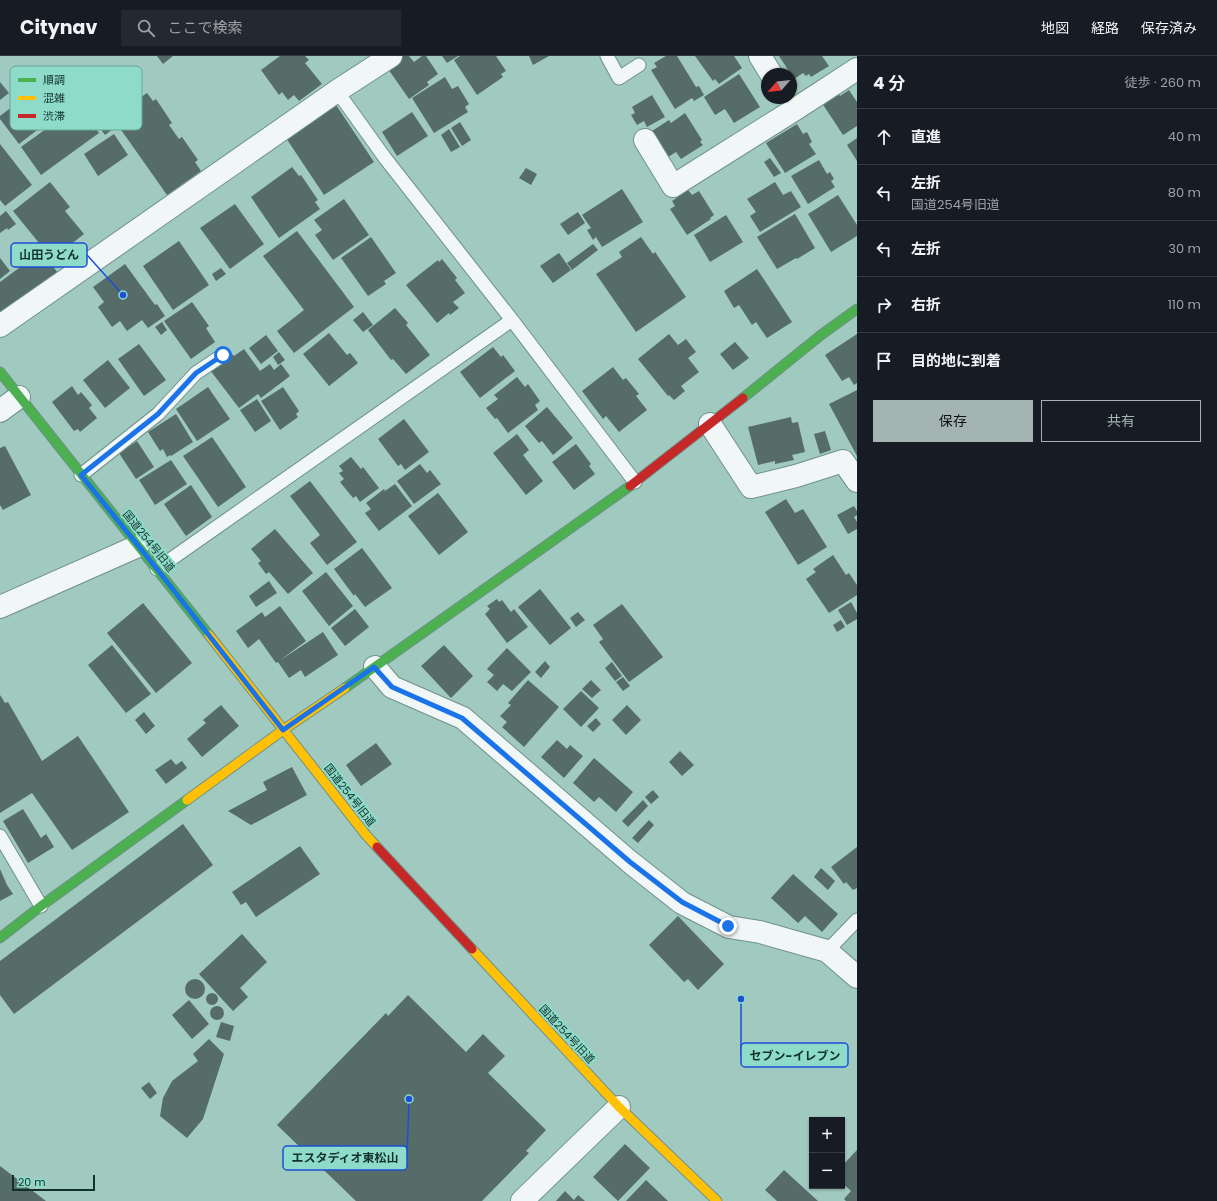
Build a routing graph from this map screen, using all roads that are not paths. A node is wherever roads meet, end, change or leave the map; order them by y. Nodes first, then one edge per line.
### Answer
1 (391, 56) edge
2 (607, 56) edge
3 (760, 56) edge
4 (639, 65) dead end
5 (767, 68) edge
6 (857, 69) edge
7 (337, 91) junction
8 (797, 100) edge
9 (790, 104) edge
10 (645, 140) dead end
11 (857, 309) edge
12 (512, 320) junction
13 (0, 326) edge
14 (223, 355) dead end
15 (0, 372) edge
16 (19, 398) junction
17 (0, 411) edge
18 (710, 424) junction
19 (81, 475) junction
20 (857, 481) edge
21 (635, 482) junction
22 (138, 546) junction
23 (157, 569) junction
24 (0, 607) edge
25 (374, 667) junction
26 (283, 730) junction
27 (0, 836) edge
28 (40, 906) junction
29 (857, 920) edge
30 (0, 938) edge
31 (826, 951) junction
32 (857, 977) edge
33 (619, 1107) junction
34 (522, 1201) edge
35 (717, 1201) edge

1 - 7 street
2 - 4 lane
3 - 5 street
6 - 8 street
7 - 12 lane
7 - 13 street
9 - 10 street
11 - 18 street
12 - 21 lane
12 - 23 lane
14 - 19 lane
15 - 16 street, 国道254号旧道
16 - 17 street
16 - 19 street, 国道254号旧道
18 - 20 street
18 - 21 street
19 - 22 street, 国道254号旧道
21 - 25 street
22 - 23 street, 国道254号旧道
22 - 24 street
23 - 26 street, 国道254号旧道
25 - 26 street
25 - 31 street
26 - 28 street
26 - 33 street, 国道254号旧道
27 - 28 lane
28 - 30 street
29 - 31 lane
31 - 32 street
33 - 34 street
33 - 35 street, 国道254号旧道

